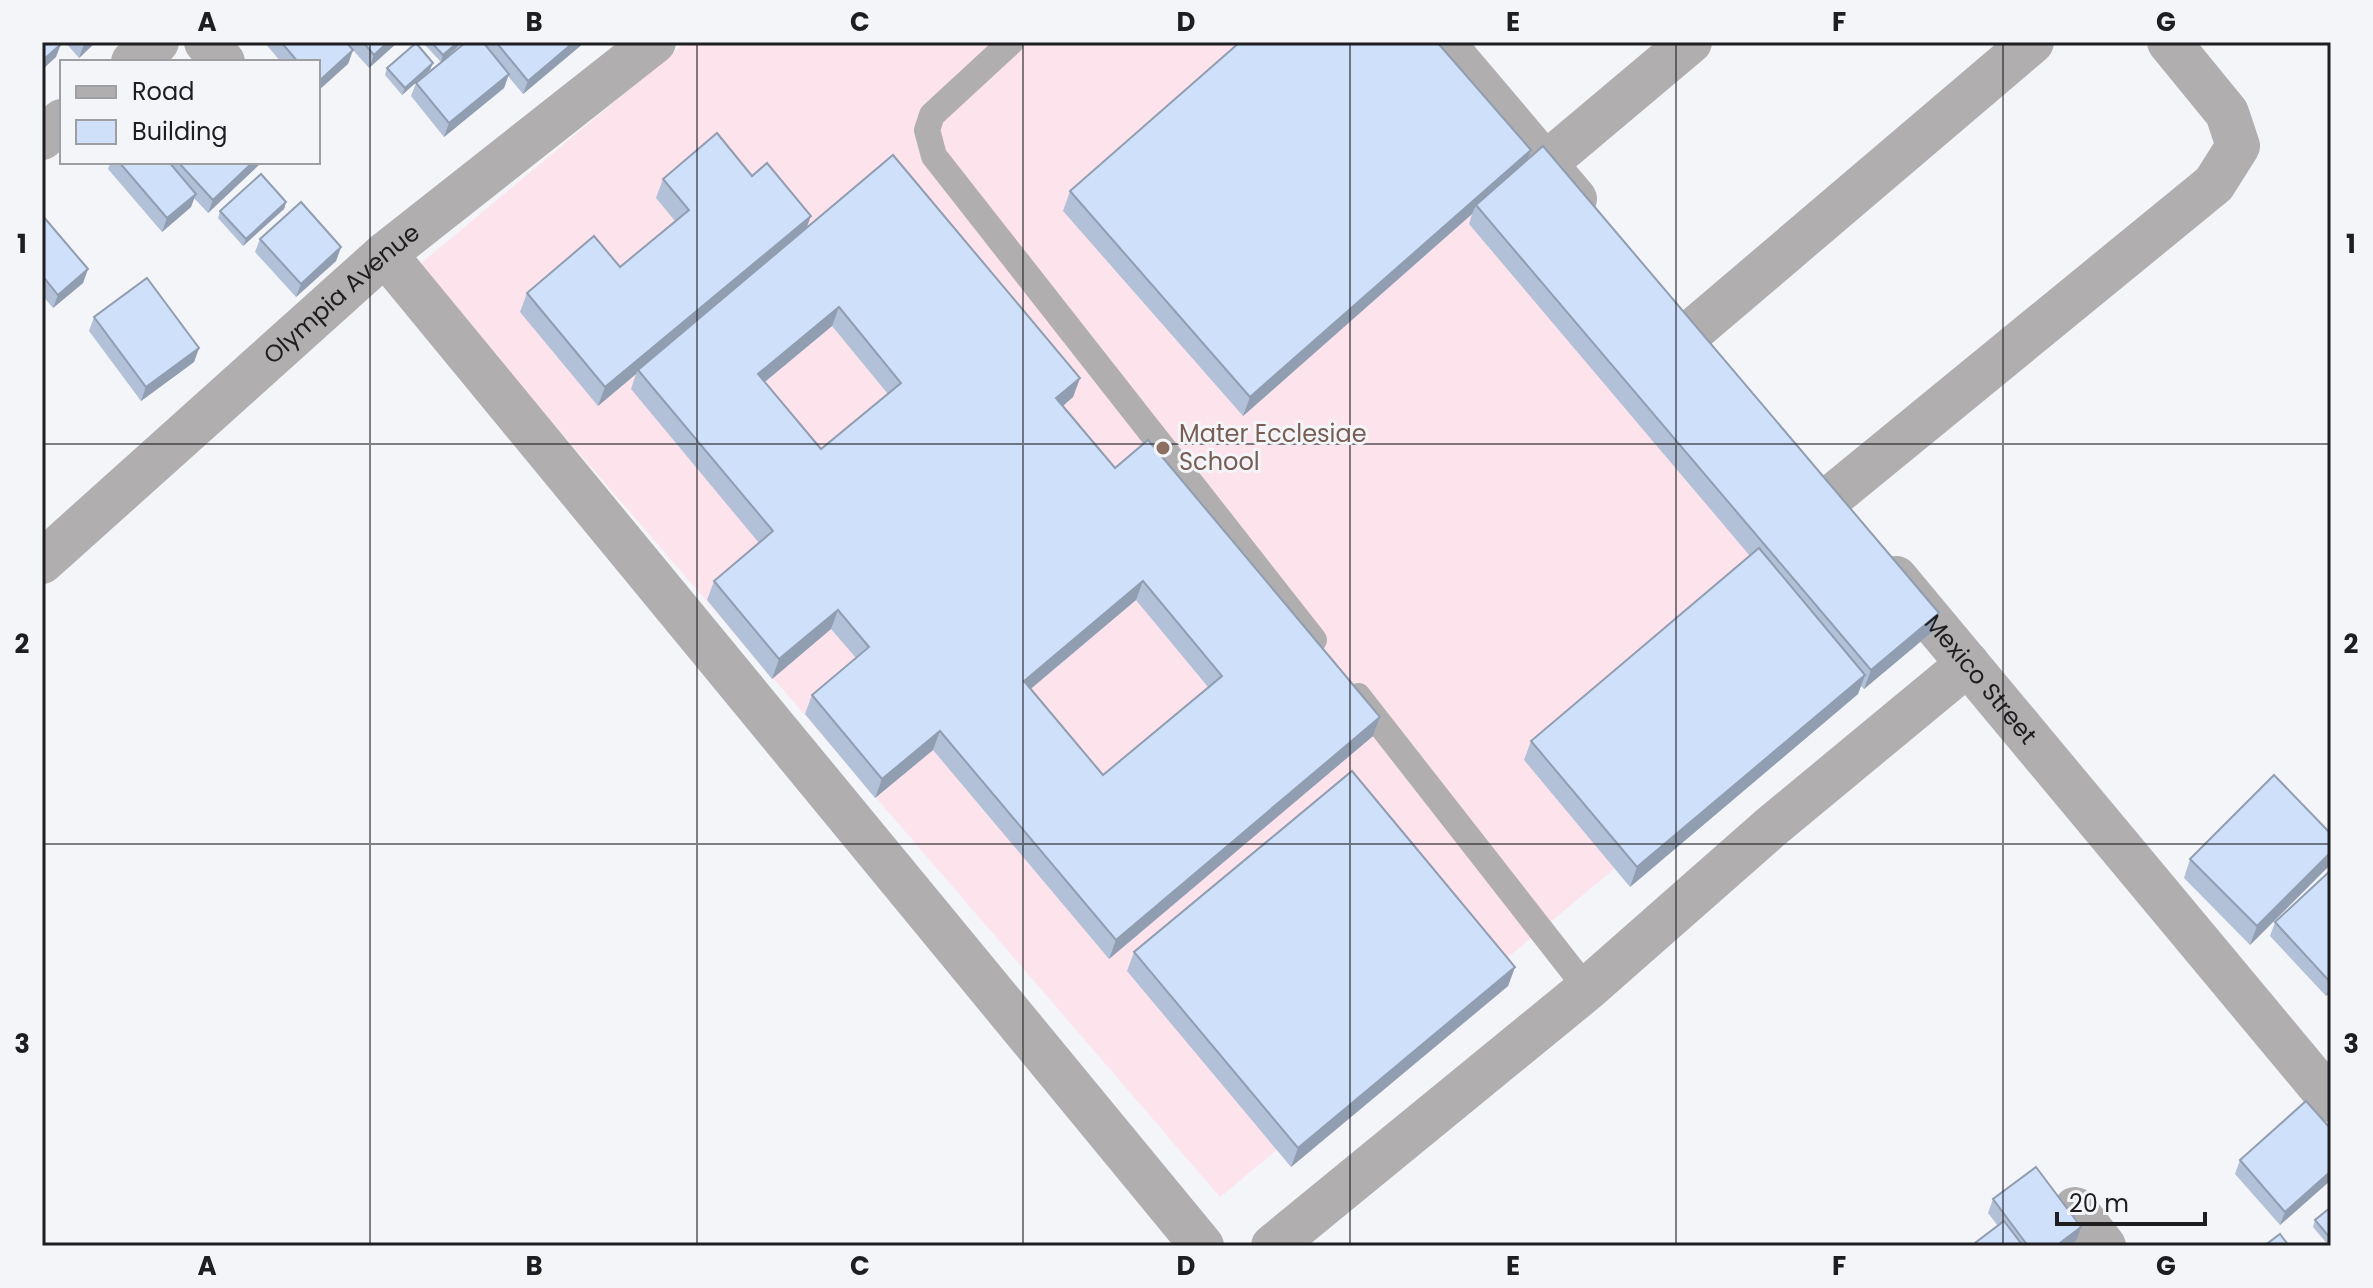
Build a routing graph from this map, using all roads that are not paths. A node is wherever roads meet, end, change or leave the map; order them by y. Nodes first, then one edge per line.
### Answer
1 (157, 42) edge
2 (206, 42) edge
3 (654, 42) edge
4 (1011, 42) edge
5 (1442, 42) edge
6 (1690, 42) edge
7 (2032, 42) edge
8 (2169, 42) edge
9 (135, 60) edge
10 (221, 60) edge
11 (60, 123) edge
12 (42, 138) edge
13 (1545, 164) junction
14 (1597, 225) edge
15 (385, 254) junction
16 (1658, 298) edge
17 (1689, 334) junction
18 (1719, 370) edge
19 (1799, 464) edge
20 (1829, 499) junction
21 (42, 562) edge
22 (1326, 655) edge
23 (1968, 664) junction
24 (1346, 680) edge
25 (1587, 989) junction
26 (2331, 1100) edge
27 (2075, 1209) dead end
28 (1202, 1246) edge
29 (1273, 1246) edge
30 (2104, 1246) edge

1 - 9 street
2 - 10 street
3 - 15 street, Olympia Avenue
4 - 22 lane
5 - 13 street
6 - 13 street
7 - 17 street
8 - 20 street
11 - 12 street
13 - 14 street
15 - 21 street, Olympia Avenue
15 - 28 street
16 - 17 street
17 - 18 street
19 - 20 street, Mexico Street
20 - 23 street, Mexico Street
23 - 25 street
23 - 26 street, Mexico Street
24 - 25 lane
25 - 29 street
27 - 30 street

